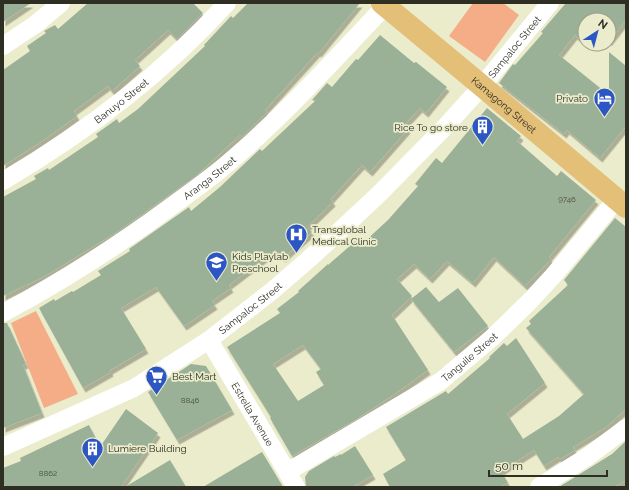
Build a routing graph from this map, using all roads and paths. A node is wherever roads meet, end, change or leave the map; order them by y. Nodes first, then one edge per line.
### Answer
1 (61, 3) edge
2 (226, 3) edge
3 (550, 3) edge
4 (383, 4) edge
5 (3, 46) edge
6 (482, 86) junction
7 (3, 181) edge
8 (621, 203) edge
9 (3, 313) edge
10 (209, 340) junction
11 (626, 428) edge
12 (3, 448) edge
13 (287, 472) junction
14 (296, 487) edge
15 (539, 487) edge

1 - 5 street
2 - 7 street, Banuyo Street
3 - 6 street, Sampaloc Street
4 - 6 main road, Kamagong Street
4 - 9 street, Aranga Street
6 - 8 main road, Kamagong Street
6 - 10 street, Sampaloc Street
8 - 13 street, Tanguile Street
10 - 12 street, Sampaloc Street
10 - 13 street, Estrella Avenue
11 - 15 street
13 - 14 street, Estrella Avenue

